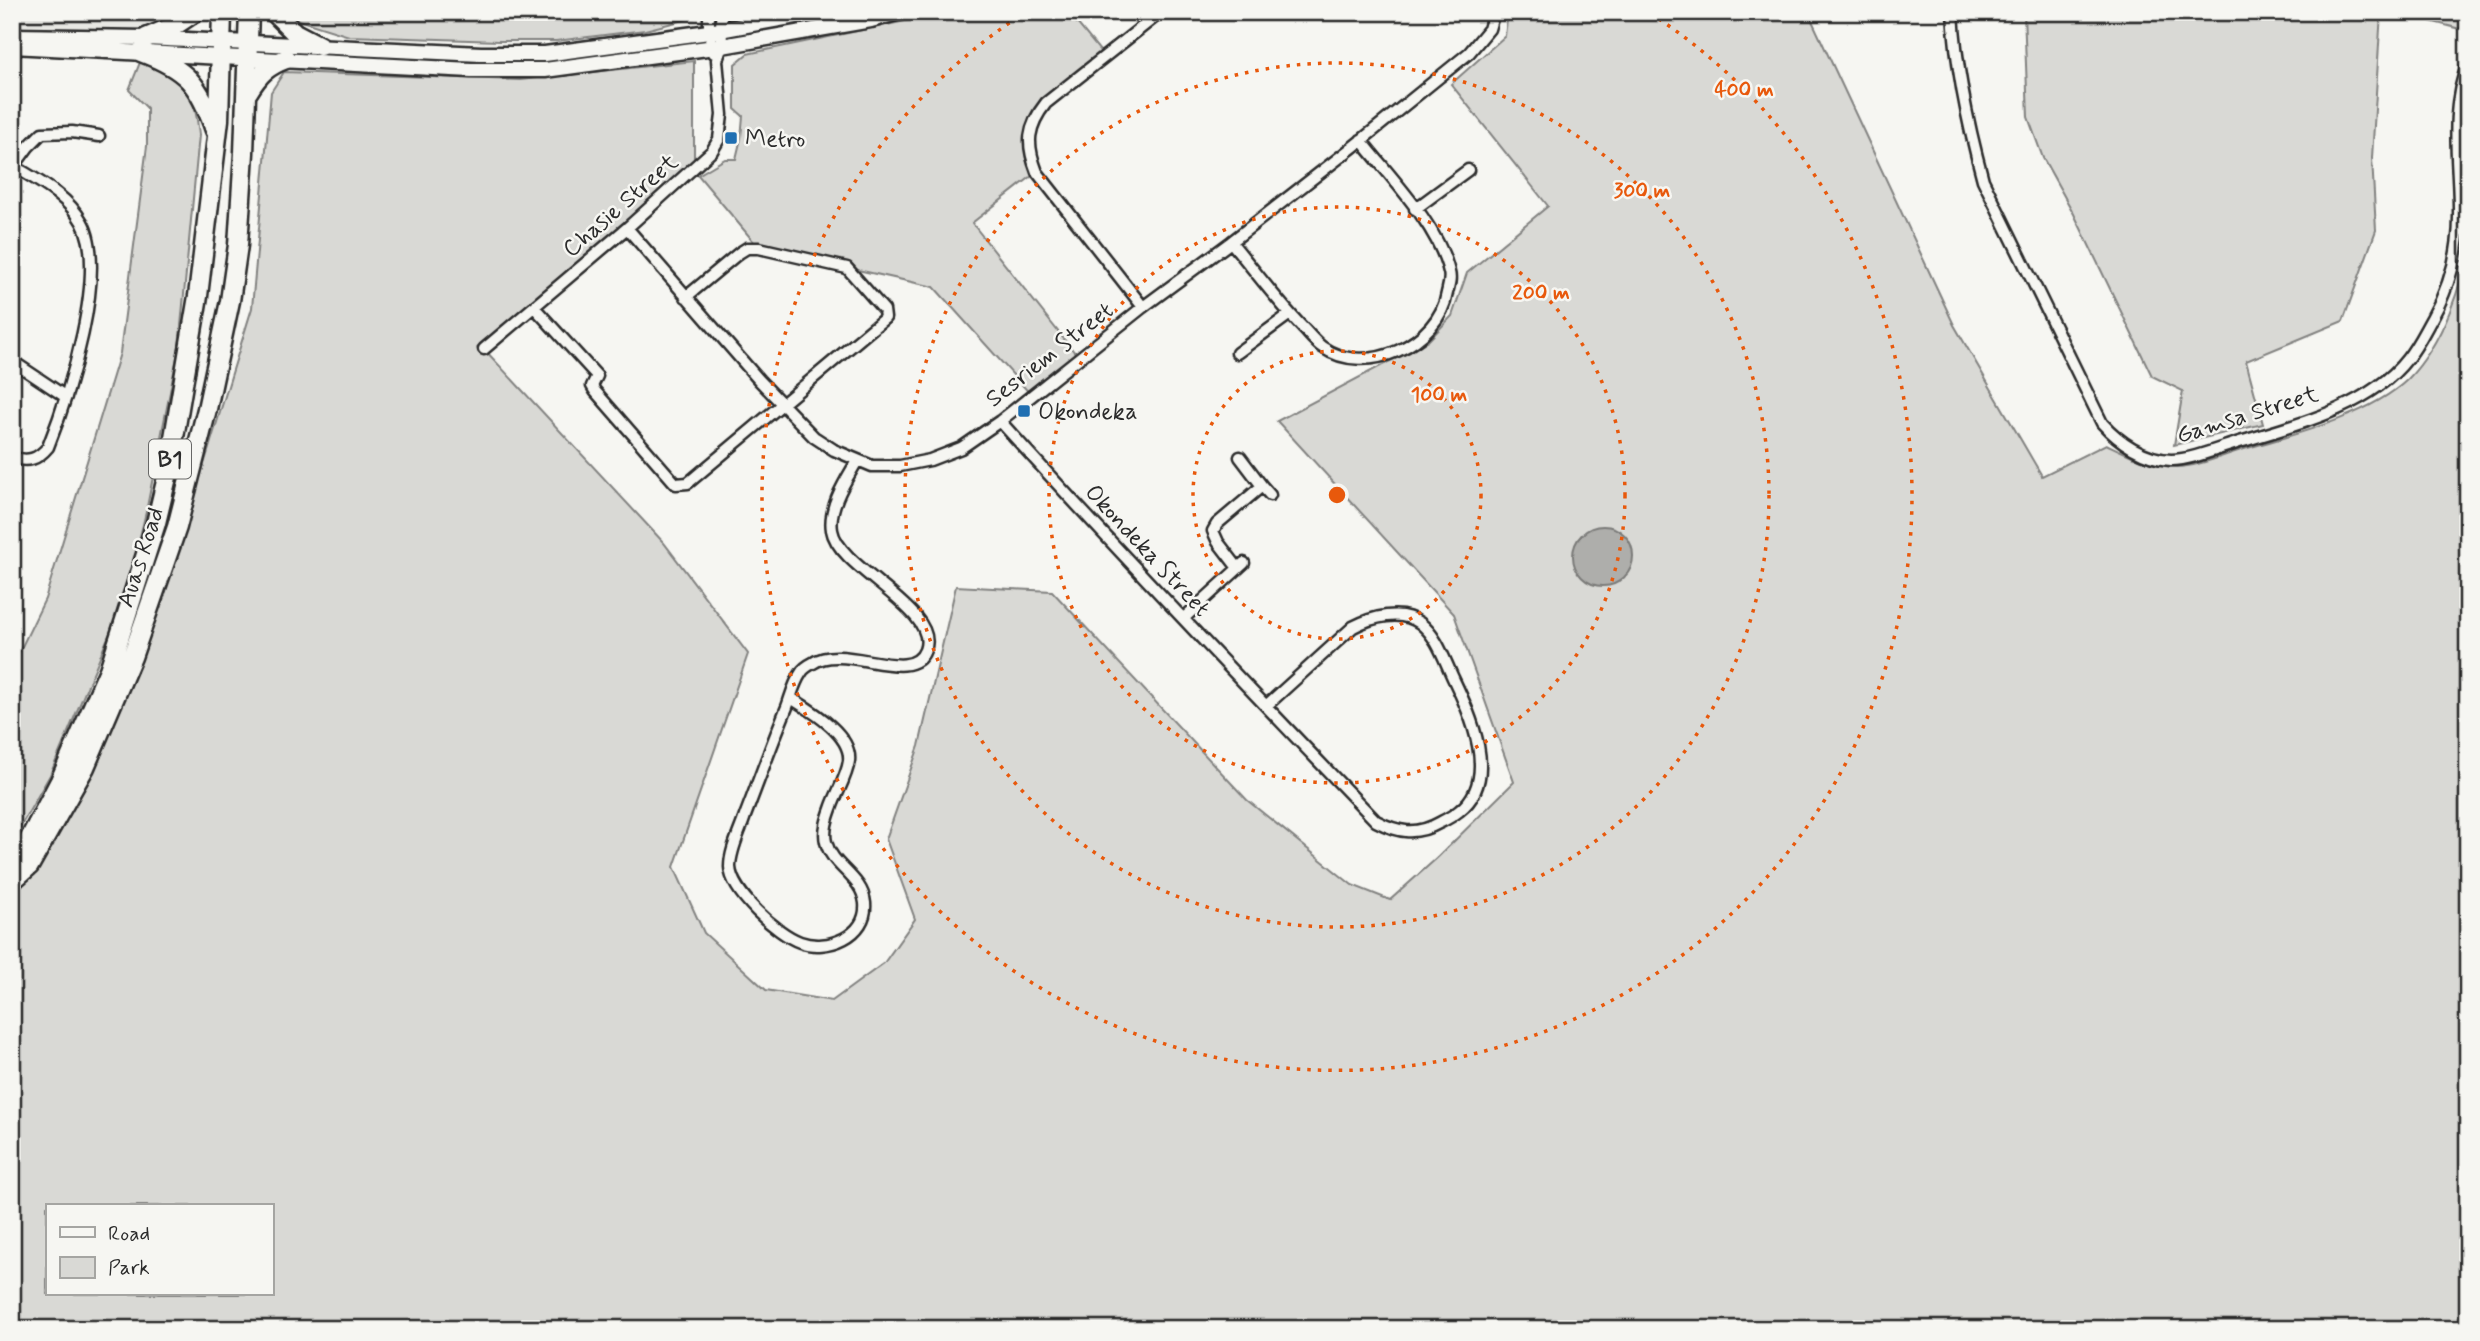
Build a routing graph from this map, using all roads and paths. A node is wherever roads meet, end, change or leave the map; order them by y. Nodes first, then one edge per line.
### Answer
1 (195, 12) edge
2 (222, 12) edge
3 (249, 12) edge
4 (274, 12) edge
5 (709, 12) edge
6 (721, 12) edge
7 (818, 12) edge
8 (900, 12) edge
9 (1161, 12) edge
10 (1494, 12) edge
11 (1953, 12) edge
12 (715, 31) junction
13 (12, 36) edge
14 (144, 45) junction
15 (12, 46) edge
16 (320, 46) junction
17 (221, 48) junction
18 (248, 50) junction
19 (717, 51) junction
20 (286, 59) junction
21 (2468, 64) edge
22 (247, 93) junction
23 (99, 136) dead end
24 (217, 136) junction
25 (1361, 140) junction
26 (13, 165) edge
27 (1468, 170) dead end
28 (1415, 209) junction
29 (627, 228) junction
30 (1231, 242) junction
31 (686, 297) junction
32 (534, 307) junction
33 (1143, 307) junction
34 (1290, 314) junction
35 (484, 349) dead end
36 (1237, 353) dead end
37 (12, 360) edge
38 (66, 397) junction
39 (782, 405) junction
40 (1000, 421) junction
41 (12, 457) edge
42 (1240, 457) dead end
43 (857, 461) junction
44 (1262, 486) junction
45 (1270, 495) dead end
46 (1184, 618) junction
47 (791, 698) junction
48 (1266, 706) junction
49 (13, 880) edge

1 - 14 highway
2 - 17 highway, Auas Road / B1
3 - 18 highway, Auas Road / B1
4 - 16 highway
5 - 12 street, Chasie Street
6 - 12 street, Chasie Street
7 - 12 main road
8 - 19 main road
9 - 33 street
10 - 25 street, Sesriem Street
11 - 21 street, Gamsa Street
12 - 16 main road
12 - 19 street, Chasie Street
13 - 14 main road
14 - 15 main road
14 - 17 main road
14 - 24 highway
16 - 18 main road
17 - 18 main road
17 - 24 highway, Auas Road / B1
18 - 20 main road
18 - 22 highway, Auas Road / B1
19 - 20 main road
19 - 29 street, Chasie Street
20 - 22 highway
22 - 49 highway, Auas Road / B1
23 - 26 street
24 - 49 highway, Auas Road / B1
25 - 28 street
25 - 30 street, Sesriem Street
26 - 38 street
27 - 28 street
28 - 34 street
29 - 31 street, Sesriem Street
29 - 32 street, Chasie Street
30 - 33 street, Sesriem Street
30 - 34 street
31 - 39 street, Sesriem Street
31 - 39 street
32 - 35 street, Chasie Street
32 - 39 street
33 - 40 street, Sesriem Street
34 - 36 street
37 - 38 street
38 - 41 street
39 - 43 street, Sesriem Street
40 - 43 street, Sesriem Street
40 - 46 street, Okondeka Street
42 - 44 street
43 - 47 street
44 - 45 street
44 - 46 street
46 - 48 street, Okondeka Street
47 - 47 street
48 - 48 street, Okondeka Street

